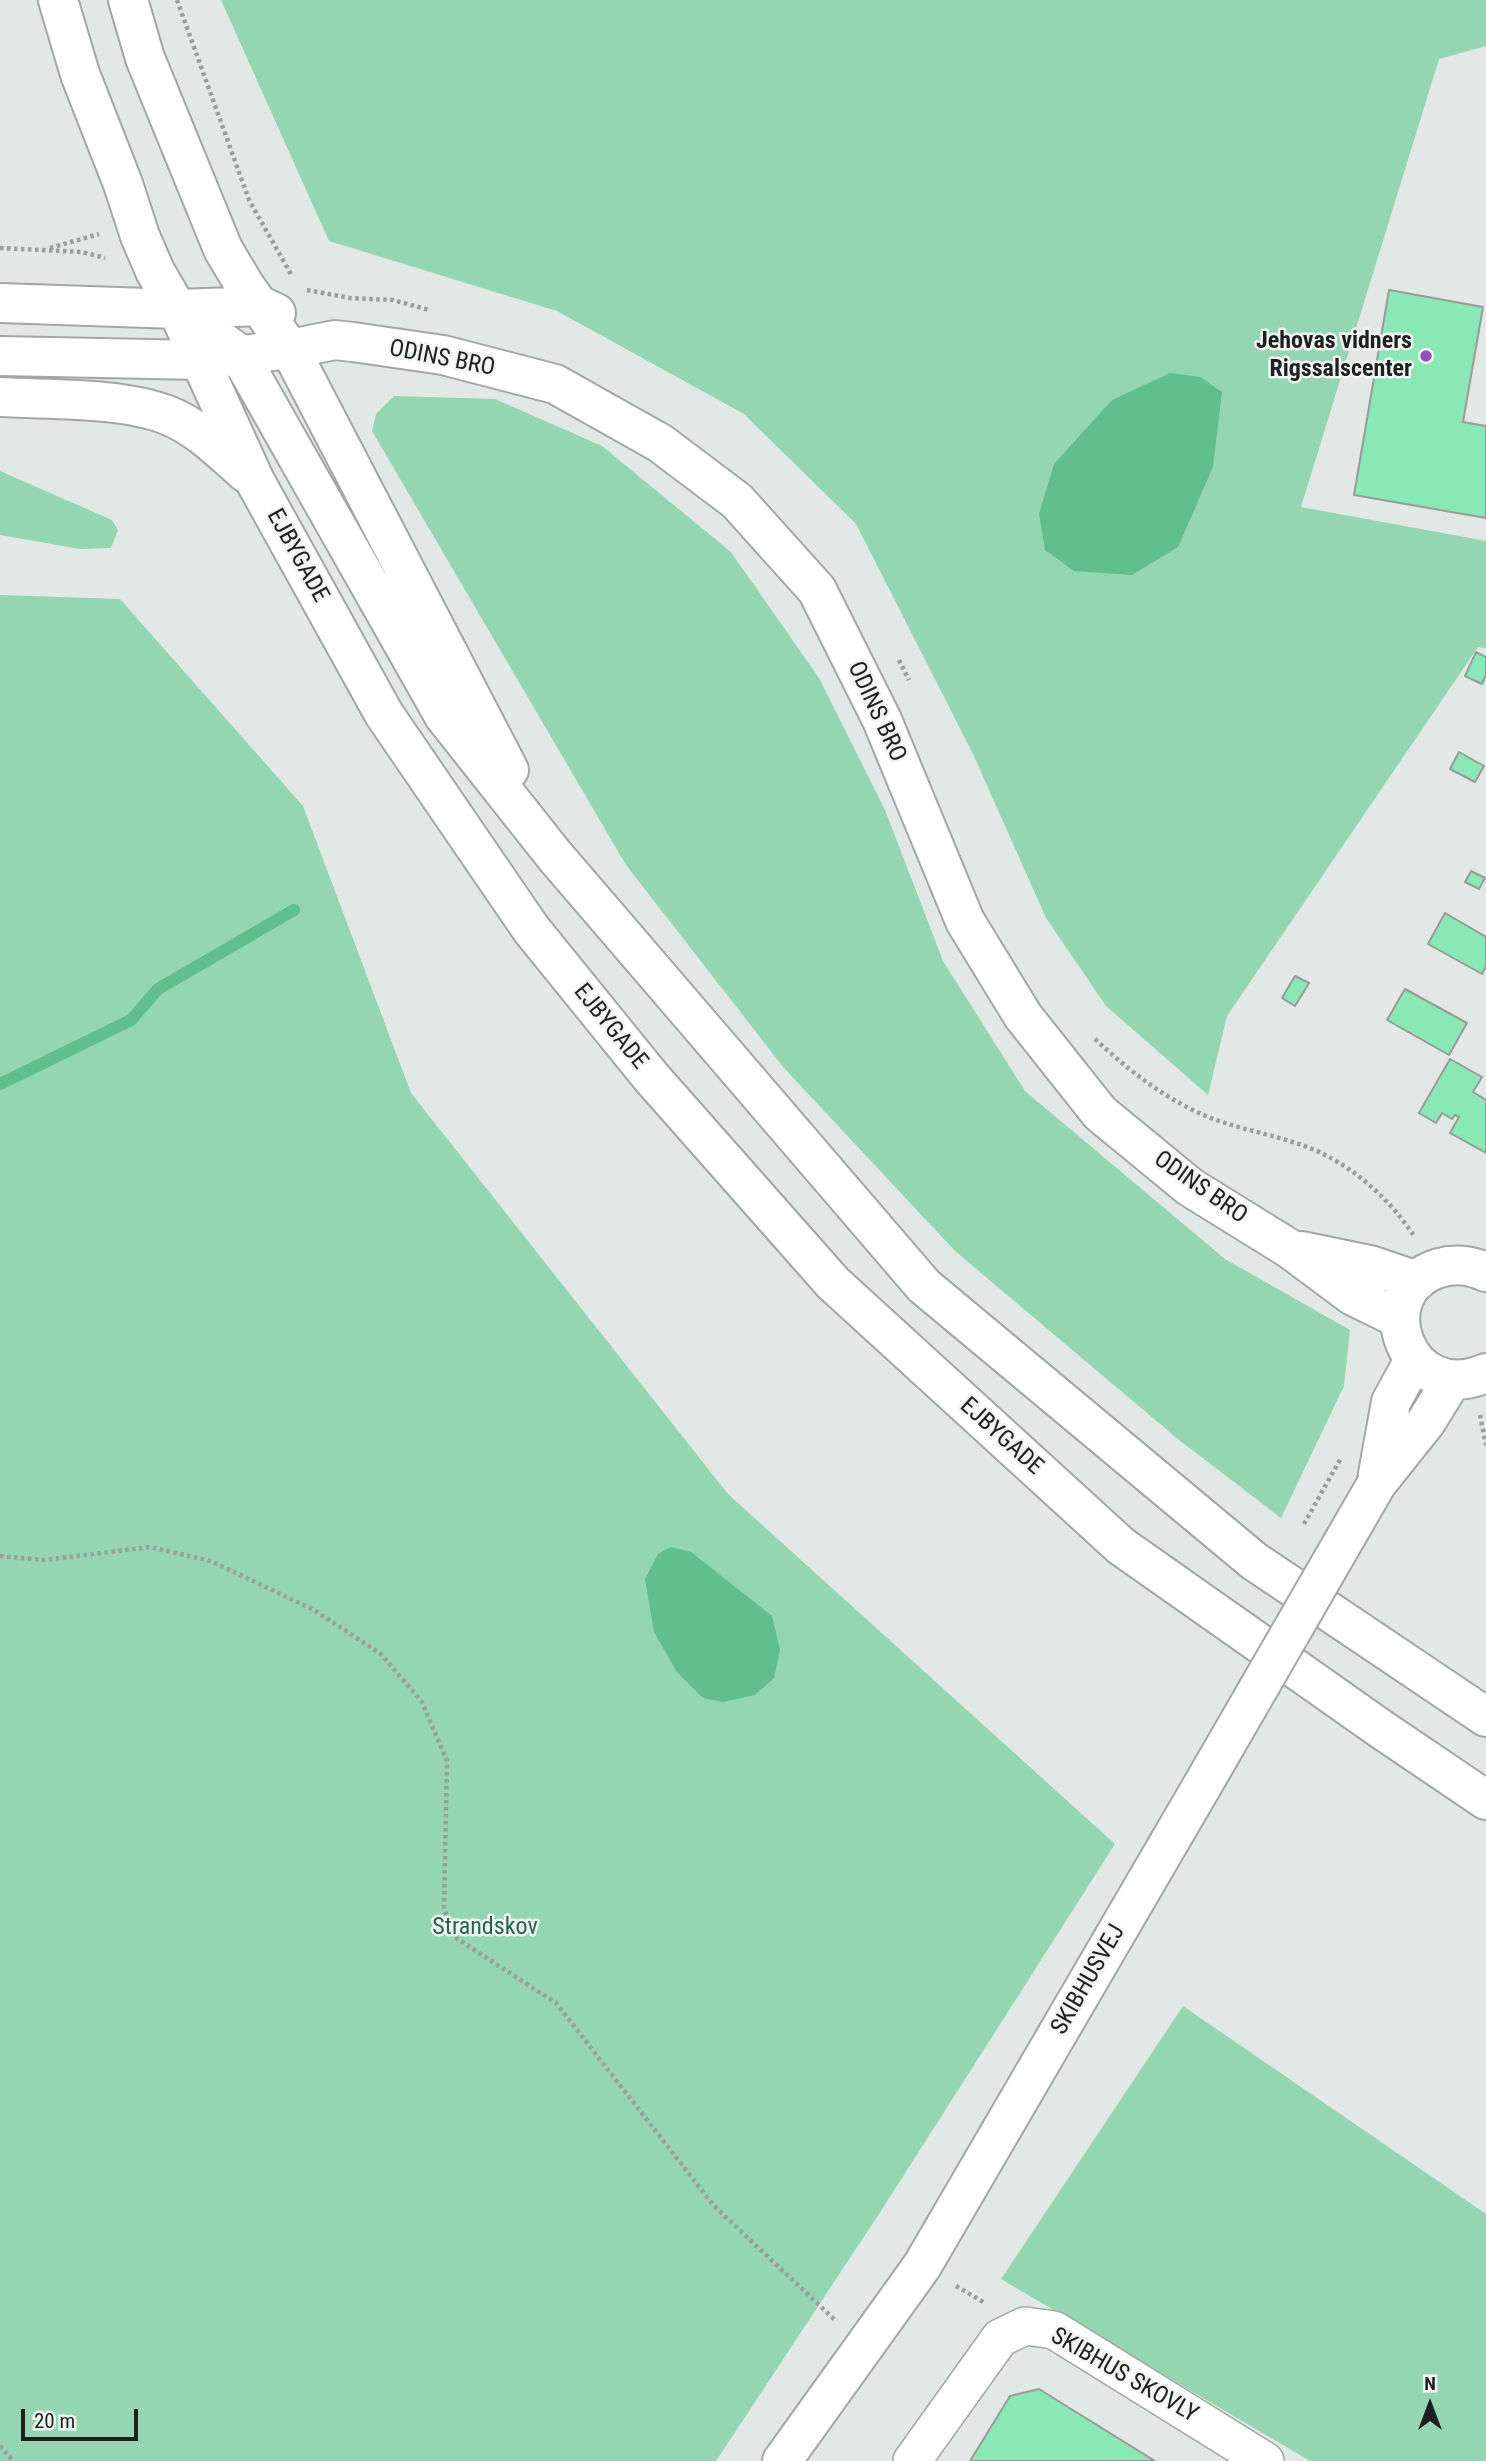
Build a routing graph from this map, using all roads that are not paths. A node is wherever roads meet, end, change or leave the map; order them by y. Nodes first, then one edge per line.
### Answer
1 (58, 0) edge
2 (128, 0) edge
3 (0, 303) edge
4 (261, 306) junction
5 (177, 309) junction
6 (335, 340) junction
7 (290, 349) junction
8 (239, 354) junction
9 (0, 356) edge
10 (201, 360) junction
11 (0, 397) edge
12 (255, 481) junction
13 (554, 855) junction
14 (1290, 1249) junction
15 (1482, 1262) edge
16 (1417, 1281) junction
17 (1400, 1319) junction
18 (1414, 1360) junction
19 (1469, 1376) edge
20 (1376, 1485) junction
21 (1486, 1717) edge
22 (1486, 1800) edge
23 (782, 2461) edge
24 (912, 2461) edge
25 (1265, 2461) edge

1 - 5 main road, EJBYGADE
2 - 4 main road
3 - 5 main road, ODINS BRO
4 - 5 main road, ODINS BRO
4 - 6 main road, ODINS BRO
4 - 7 main road
5 - 8 main road
5 - 10 main road, EJBYGADE
6 - 7 main road, ODINS BRO
6 - 14 main road, ODINS BRO
7 - 8 main road, ODINS BRO
7 - 13 main road
8 - 10 main road, ODINS BRO
8 - 13 main road
9 - 10 main road, ODINS BRO
10 - 12 main road, EJBYGADE
11 - 12 main road
12 - 22 main road, EJBYGADE
13 - 21 main road
14 - 16 main road, ODINS BRO
14 - 17 main road, ODINS BRO
15 - 16 main road
16 - 17 main road
17 - 18 main road
18 - 19 main road
18 - 20 main road, SKIBHUSVEJ
19 - 20 main road, SKIBHUSVEJ
20 - 23 main road, SKIBHUSVEJ, bridge
24 - 25 street, SKIBHUS SKOVLY

